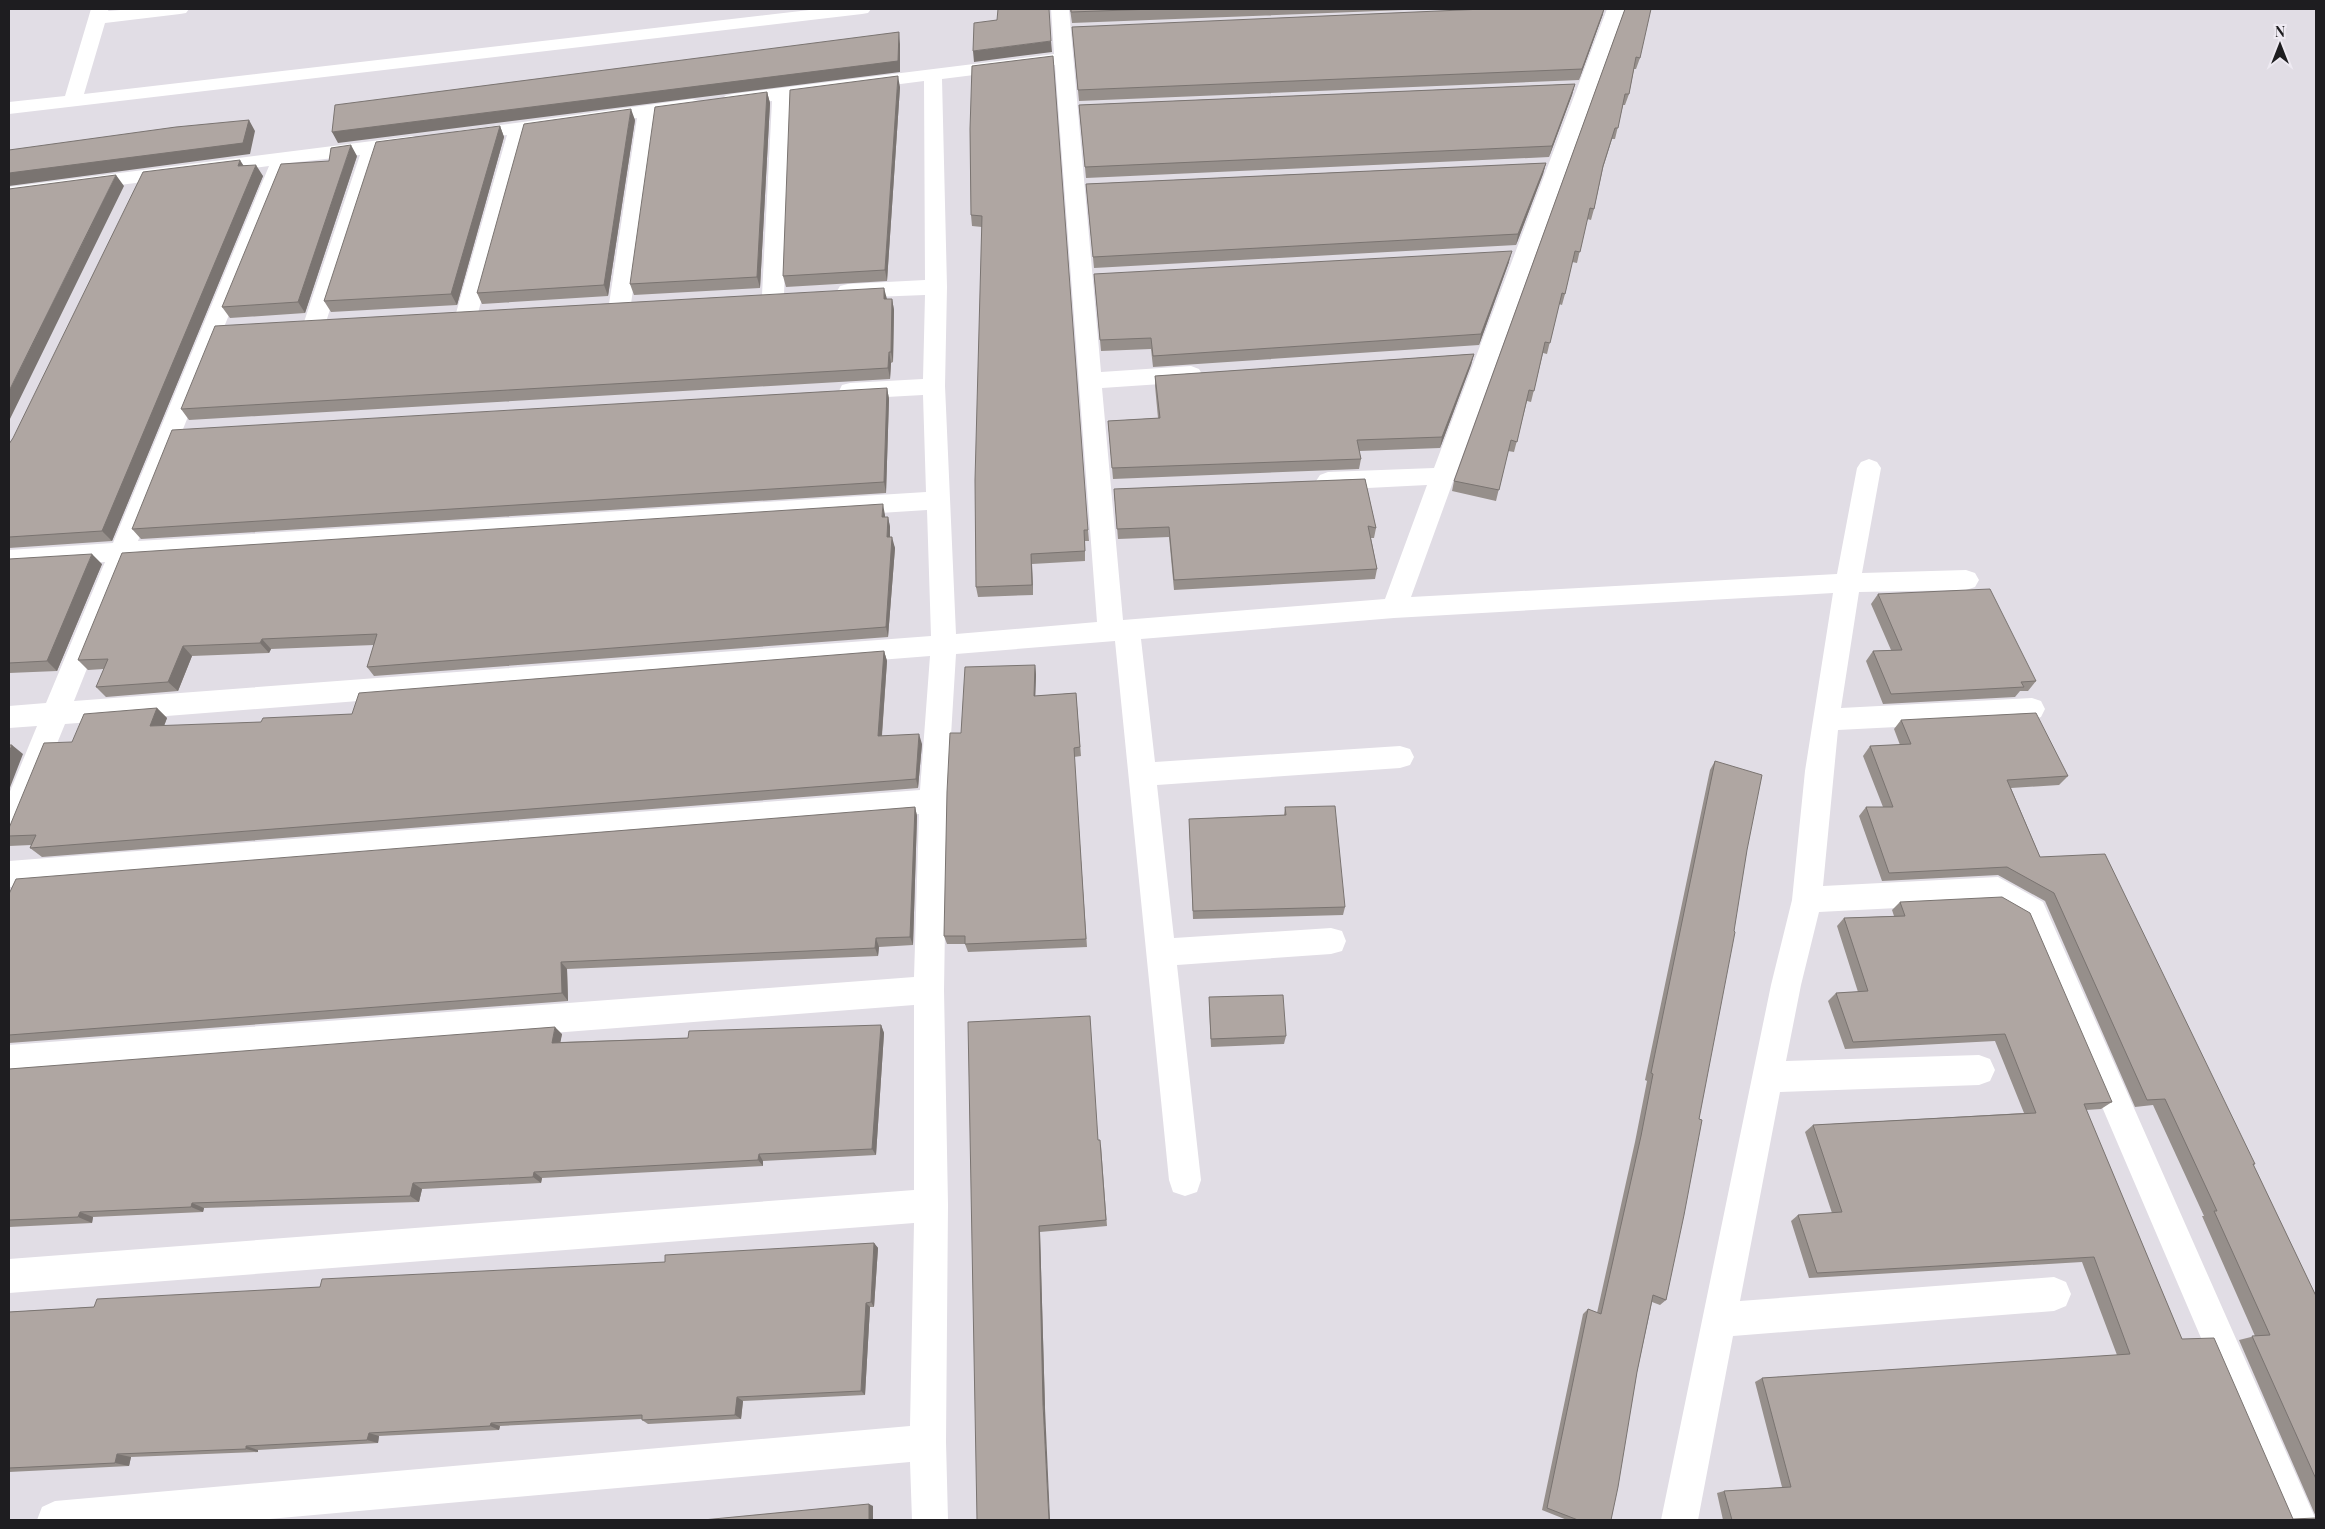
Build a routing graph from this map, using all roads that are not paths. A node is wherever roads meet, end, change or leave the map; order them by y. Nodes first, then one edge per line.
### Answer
1 (180, 9) edge
2 (862, 9) edge
3 (1060, 9) edge
4 (1616, 9) edge
5 (99, 13) edge
6 (1064, 58) junction
7 (933, 75) junction
8 (782, 93) junction
9 (72, 100) junction
10 (9, 108) edge
11 (648, 111) junction
12 (519, 128) junction
13 (451, 137) edge
14 (431, 140) edge
15 (372, 147) junction
16 (282, 159) junction
17 (9, 193) edge
18 (936, 287) junction
19 (831, 292) edge
20 (773, 295) edge
21 (620, 304) edge
22 (467, 313) edge
23 (315, 322) edge
24 (1210, 373) edge
25 (1090, 381) junction
26 (934, 386) junction
27 (825, 393) edge
28 (1869, 468) dead end
29 (1443, 476) junction
30 (1305, 482) edge
31 (938, 500) junction
32 (121, 551) junction
33 (9, 560) edge
34 (1966, 580) dead end
35 (1846, 583) junction
36 (1394, 608) junction
37 (1119, 630) junction
38 (944, 645) junction
39 (2032, 709) dead end
40 (54, 714) junction
41 (9, 718) edge
42 (1827, 720) junction
43 (1400, 757) dead end
44 (1142, 774) junction
45 (933, 802) junction
46 (9, 827) edge
47 (9, 874) edge
48 (1807, 900) junction
49 (1331, 941) dead end
50 (1161, 953) junction
51 (929, 990) junction
52 (9, 1060) edge
53 (1979, 1070) dead end
54 (1768, 1077) junction
55 (1184, 1180) dead end
56 (931, 1205) junction
57 (9, 1276) edge
58 (2054, 1294) dead end
59 (1719, 1320) junction
60 (928, 1442) junction
61 (55, 1520) edge
62 (930, 1520) edge
63 (1679, 1520) edge
64 (2298, 1520) edge

1 - 5 street
2 - 9 street
3 - 6 street
4 - 29 street
5 - 9 street
6 - 7 street
6 - 25 street
7 - 8 street
7 - 18 street
8 - 11 street
8 - 20 street
9 - 10 street
11 - 12 street
11 - 21 street
12 - 13 street
12 - 22 street
14 - 15 street
15 - 16 street
15 - 23 street
16 - 17 street
16 - 32 street
18 - 19 street
18 - 26 street
24 - 25 street
25 - 37 street
26 - 27 street
26 - 31 street
28 - 35 street
29 - 30 street
29 - 36 street
31 - 32 street
31 - 38 street
32 - 33 street
32 - 40 street
34 - 35 street
35 - 36 street
35 - 42 street
36 - 37 street
37 - 38 street
37 - 44 street
38 - 40 street
38 - 45 street
39 - 42 street
40 - 41 street
40 - 46 street
42 - 48 street
43 - 44 street
44 - 50 street
45 - 47 street
45 - 51 street
48 - 54 street
48 - 64 street
49 - 50 street
50 - 55 street
51 - 52 street
51 - 56 street
53 - 54 street
54 - 59 street
56 - 57 street
56 - 60 street
58 - 59 street
59 - 63 street
60 - 61 street
60 - 62 street

